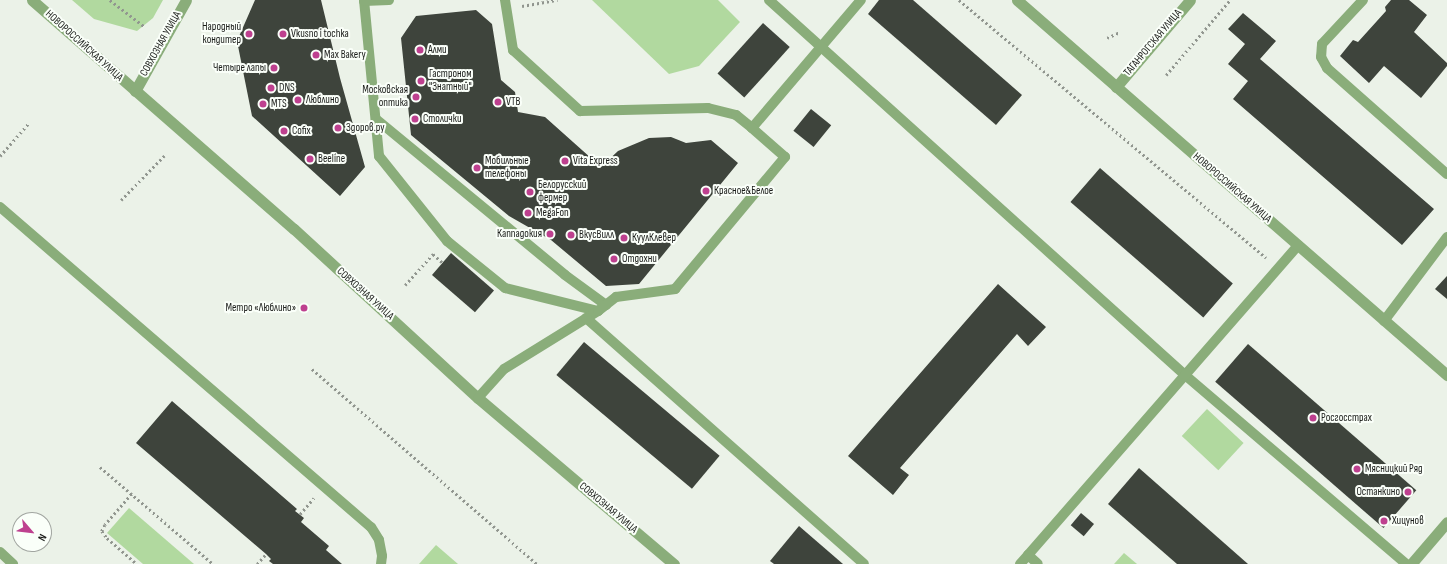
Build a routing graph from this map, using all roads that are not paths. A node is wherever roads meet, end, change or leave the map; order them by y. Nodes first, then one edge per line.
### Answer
1 (32, 0) edge
2 (186, 0) edge
3 (388, 0) edge
4 (769, 0) edge
5 (860, 0) edge
6 (1017, 0) edge
7 (1190, 0) edge
8 (1363, 0) edge
9 (364, 1) edge
10 (506, 4) edge
11 (822, 48) junction
12 (1116, 87) junction
13 (135, 92) junction
14 (376, 119) junction
15 (752, 128) junction
16 (1447, 174) edge
17 (0, 207) edge
18 (1447, 237) edge
19 (1298, 245) junction
20 (602, 308) junction
21 (586, 318) junction
22 (1384, 321) junction
23 (1185, 375) junction
24 (1447, 375) edge
25 (478, 398) junction
26 (1447, 522) edge
27 (0, 552) edge
28 (1028, 555) junction
29 (13, 564) edge
30 (381, 564) edge
31 (674, 564) edge
32 (864, 564) edge
33 (1020, 564) edge
34 (1038, 564) edge
35 (1406, 564) edge
36 (1411, 564) edge

1 - 13 street, НОВОРОССИЙСКАЯ УЛИЦА
2 - 13 street, СОВХОЗНАЯ УЛИЦА
3 - 9 lane
4 - 11 lane
5 - 11 lane
6 - 12 street, НОВОРОССИЙСКАЯ УЛИЦА
7 - 12 street, ТАГАНРОГСКАЯ УЛИЦА
8 - 16 lane
9 - 14 lane
10 - 15 lane
11 - 15 lane
11 - 23 lane
12 - 19 street, НОВОРОССИЙСКАЯ УЛИЦА
13 - 25 street, СОВХОЗНАЯ УЛИЦА
14 - 20 lane
14 - 20 lane
15 - 20 lane
17 - 30 lane
18 - 22 lane
19 - 22 street, НОВОРОССИЙСКАЯ УЛИЦА
19 - 23 lane
20 - 21 lane
21 - 25 lane
21 - 32 lane
22 - 24 street, НОВОРОССИЙСКАЯ УЛИЦА
23 - 28 lane
23 - 35 lane
25 - 31 street, СОВХОЗНАЯ УЛИЦА
26 - 36 street
27 - 29 lane
28 - 33 lane
28 - 34 lane

